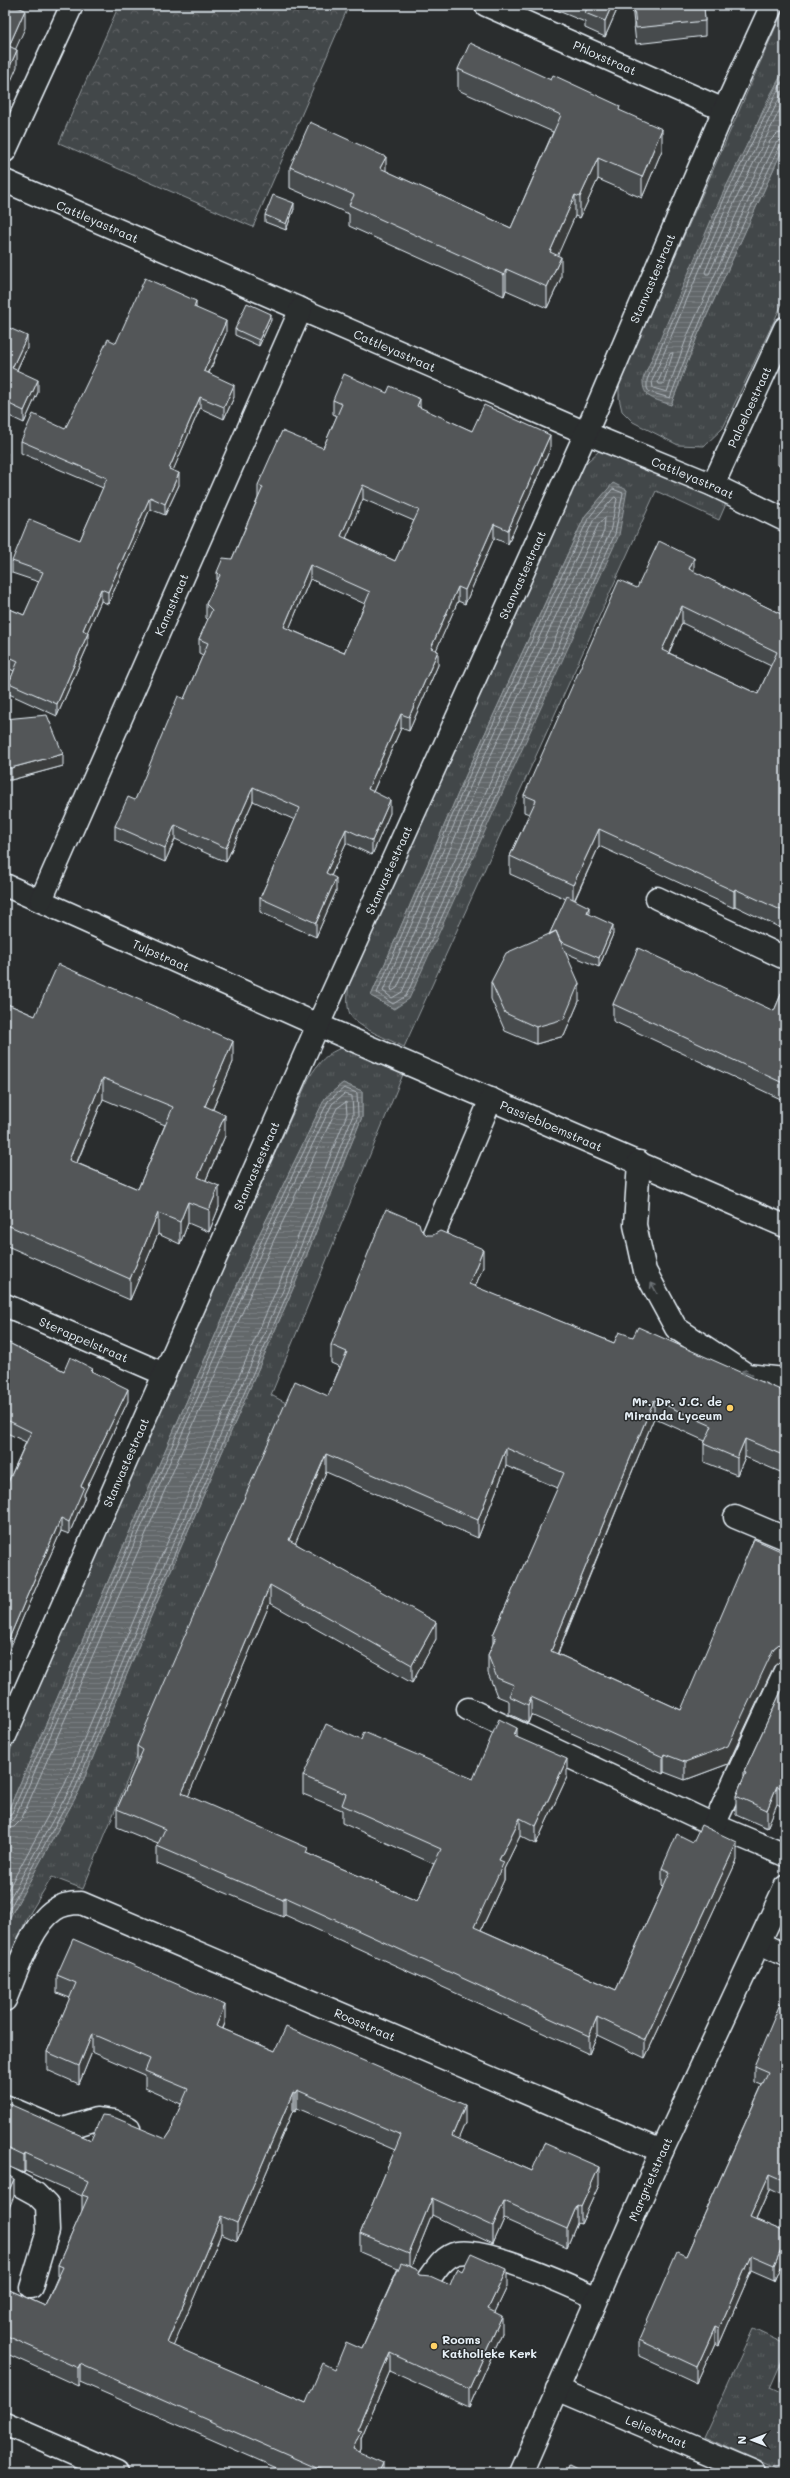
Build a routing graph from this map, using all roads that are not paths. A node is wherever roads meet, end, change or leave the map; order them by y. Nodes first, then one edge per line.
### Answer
1 (72, 5) edge
2 (486, 5) edge
3 (772, 5) edge
4 (724, 110) junction
5 (5, 151) edge
6 (5, 181) edge
7 (301, 309) junction
8 (785, 328) edge
9 (586, 433) junction
10 (713, 485) junction
11 (785, 520) edge
12 (5, 885) edge
13 (657, 898) dead end
14 (41, 900) junction
15 (785, 958) edge
16 (318, 1025) junction
17 (491, 1099) junction
18 (639, 1162) junction
19 (785, 1226) edge
20 (431, 1241) edge
21 (5, 1305) edge
22 (164, 1374) junction
23 (785, 1379) edge
24 (735, 1517) dead end
25 (785, 1538) edge
26 (785, 1671) edge
27 (468, 1709) dead end
28 (5, 1736) edge
29 (714, 1825) junction
30 (785, 1855) edge
31 (785, 1887) edge
32 (760, 1943) junction
33 (785, 1955) edge
34 (5, 2000) edge
35 (5, 2106) edge
36 (147, 2136) edge
37 (662, 2151) junction
38 (5, 2177) edge
39 (427, 2282) edge
40 (31, 2288) dead end
41 (597, 2298) junction
42 (557, 2389) junction
43 (7, 2431) edge
44 (741, 2470) edge
45 (117, 2473) edge
46 (521, 2473) edge

1 - 5 street
2 - 4 street, Phloxstraat
3 - 4 street, Stanvastestraat
4 - 9 street, Stanvastestraat
6 - 7 street, Cattleyastraat
7 - 9 street, Cattleyastraat
7 - 14 street, Kanastraat
8 - 10 street, Paloeloestraat
9 - 10 street, Cattleyastraat
9 - 16 street, Stanvastestraat
10 - 11 street, Cattleyastraat
12 - 14 street, Tulpstraat
13 - 15 street
14 - 16 street, Tulpstraat
16 - 17 street, Passiebloemstraat
16 - 22 street, Stanvastestraat
17 - 18 street, Passiebloemstraat
17 - 20 street
18 - 19 street, Passiebloemstraat
23 -> 18 street
21 - 22 street, Sterappelstraat
22 - 28 street, Stanvastestraat
24 - 25 street
26 - 29 street
27 - 29 street
29 - 30 street
31 - 32 street, Margrietstraat
32 - 33 street
32 - 37 street, Margrietstraat
34 - 37 street, Roosstraat
35 - 36 street
37 - 41 street, Margrietstraat
38 - 40 street
39 - 41 street
41 - 42 street, Margrietstraat
42 - 44 street, Leliestraat
42 - 46 street, Margrietstraat
43 - 45 street

